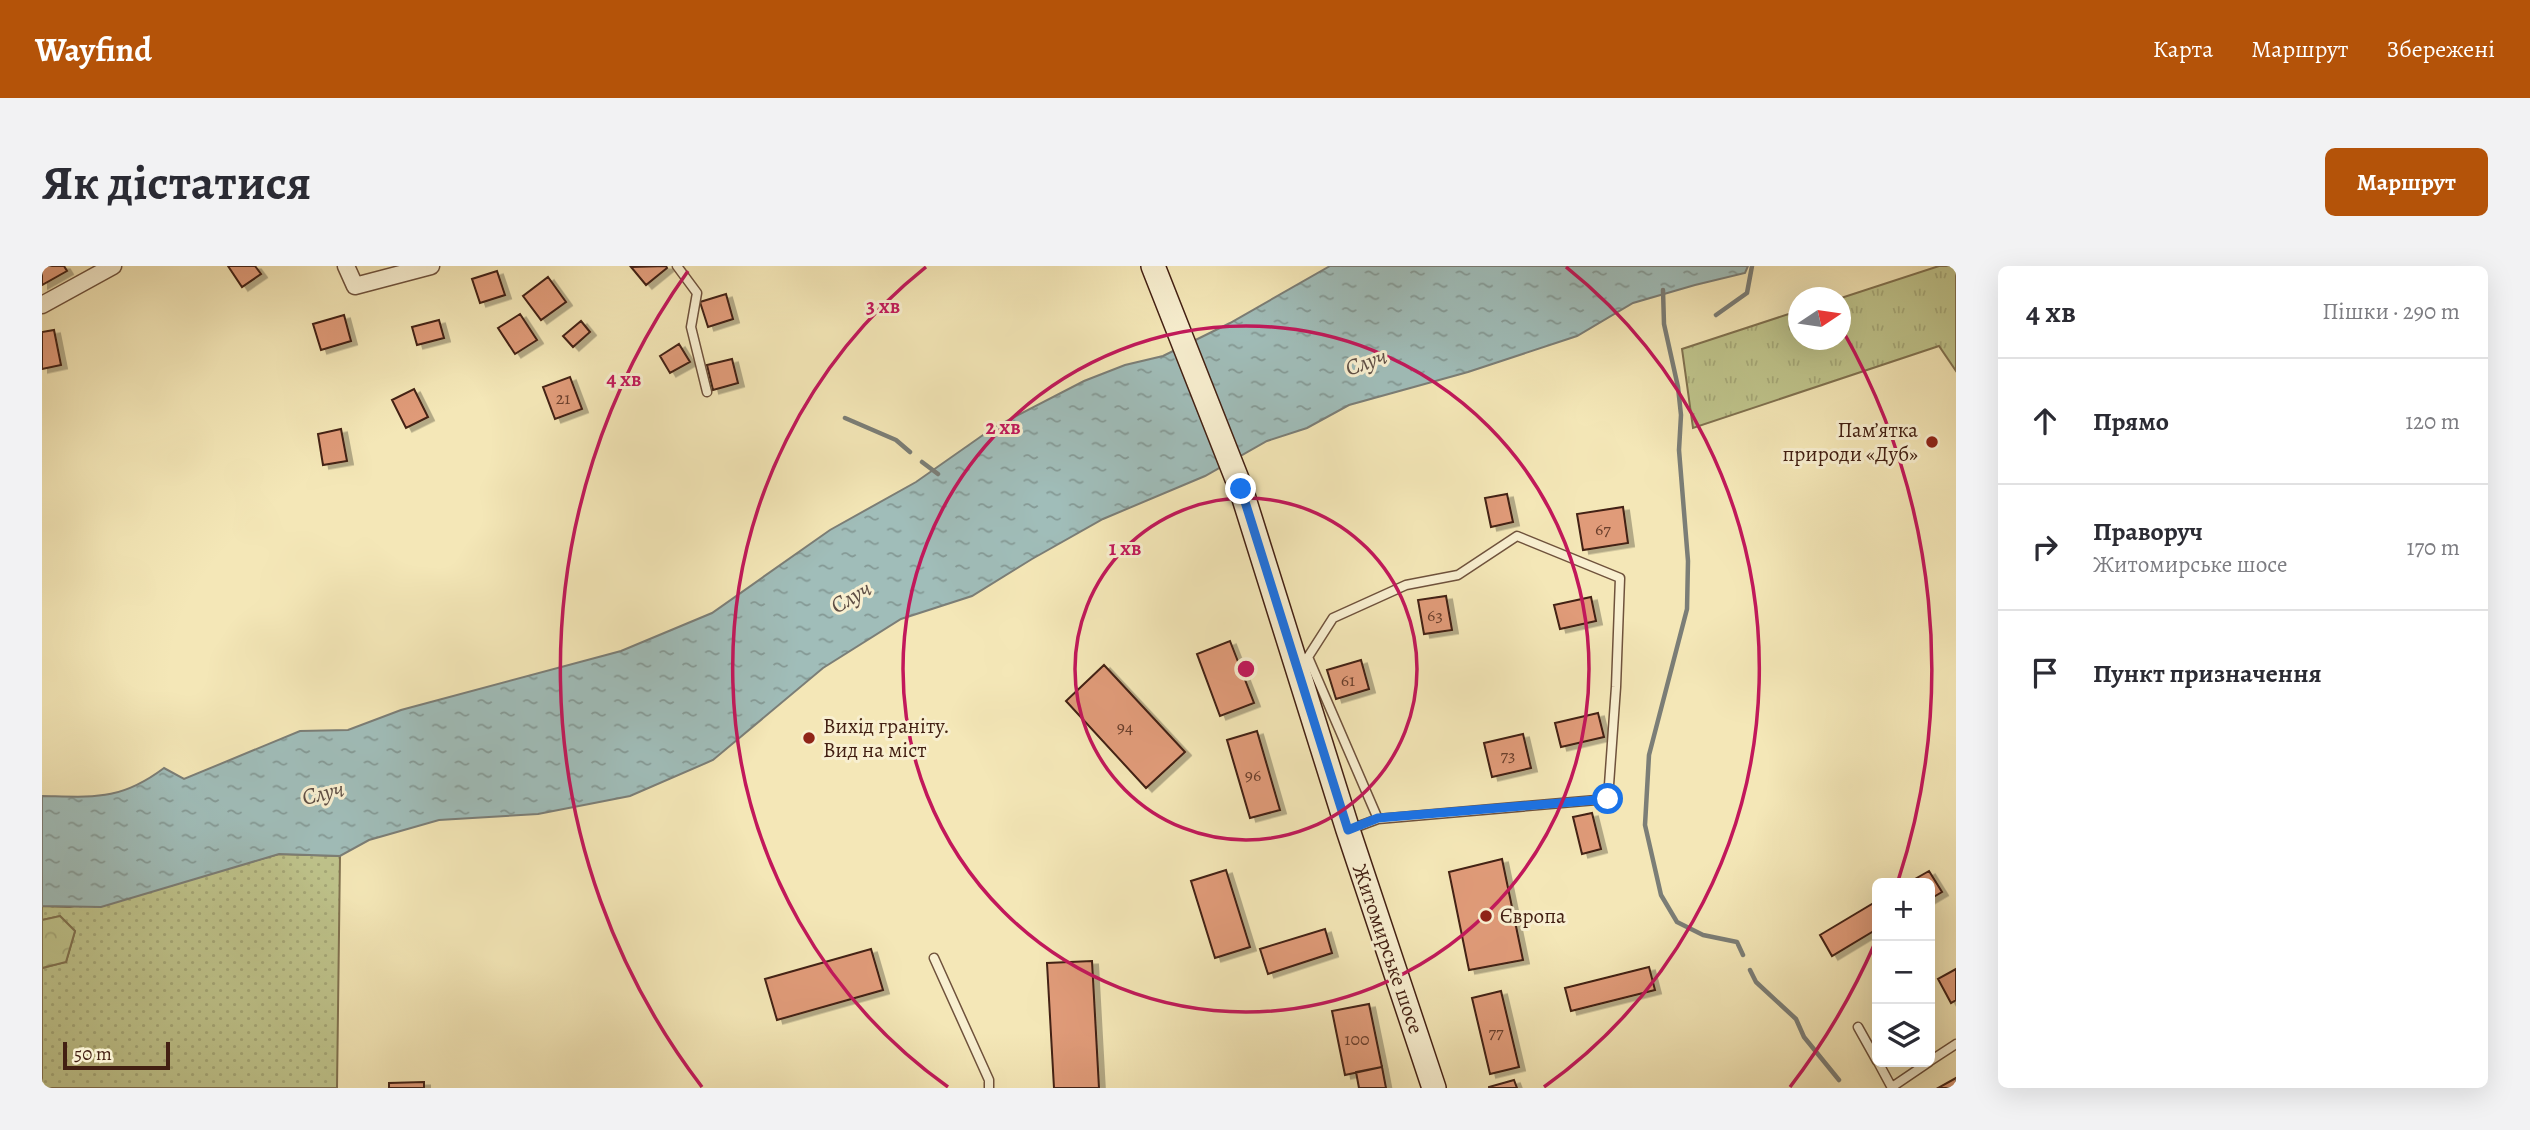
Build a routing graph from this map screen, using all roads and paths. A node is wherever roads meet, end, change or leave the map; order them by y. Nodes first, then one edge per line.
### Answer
1 (346, 266) edge
2 (431, 266) edge
3 (677, 266) edge
4 (1153, 266) edge
5 (106, 268) edge
6 (42, 305) edge
7 (707, 392) dead end
8 (1378, 818) junction
9 (1348, 830) junction
10 (934, 958) dead end
11 (1858, 1027) dead end
12 (1956, 1044) edge
13 (1872, 1052) edge
14 (1935, 1058) edge
15 (1880, 1067) edge
16 (1922, 1067) edge
17 (1892, 1087) edge
18 (989, 1088) edge
19 (1434, 1088) edge

1 - 2 street
3 - 7 lane
4 - 9 main road, Житомирське шосе
5 - 6 street
8 - 8 lane
8 - 9 lane
9 - 19 main road, Житомирське шосе
10 - 18 lane
11 - 13 lane
12 - 14 lane
15 - 17 lane
16 - 17 lane

